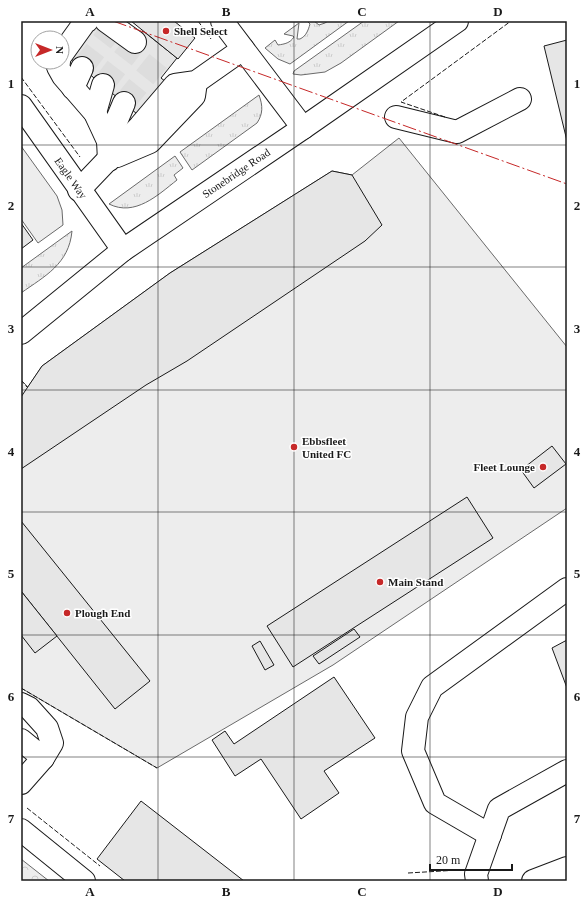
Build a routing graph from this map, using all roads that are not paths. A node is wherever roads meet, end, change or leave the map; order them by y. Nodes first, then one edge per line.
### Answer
1 (87, 21) edge
2 (222, 21) edge
3 (457, 21) edge
4 (109, 27) edge
5 (135, 42) dead end
6 (70, 43) edge
7 (243, 49) junction
8 (82, 68) tunnel mouth
9 (167, 69) dead end
10 (59, 70) edge
11 (196, 82) junction
12 (103, 85) tunnel mouth
13 (73, 88) junction
14 (520, 99) dead end
15 (124, 103) tunnel mouth
16 (21, 106) edge
17 (95, 113) junction
18 (396, 117) dead end
19 (303, 128) junction
20 (108, 150) junction
21 (79, 190) junction
22 (123, 250) junction
23 (21, 332) edge
24 (567, 589) edge
25 (21, 704) edge
26 (21, 740) edge
27 (43, 758) junction
28 (567, 771) edge
29 (21, 783) edge
30 (21, 830) edge
31 (490, 835) junction
32 (567, 868) edge
33 (84, 881) edge
34 (477, 881) edge
35 (533, 881) edge

1 - 6 main road
2 - 7 main road
3 - 19 main road, Stonebridge Road
4 - 5 main road
7 - 11 main road
7 - 19 main road
8 - 13 main road
9 - 11 main road
10 - 13 main road
11 - 20 main road
12 - 17 main road
13 - 17 main road
14 - 18 main road
15 - 20 main road
16 - 21 main road, Eagle Way
17 - 20 main road
19 - 22 main road, Stonebridge Road
20 - 21 main road
21 - 22 main road, Eagle Way
22 - 23 main road, Stonebridge Road
24 - 31 main road
25 - 27 main road
26 - 27 main road
27 - 29 main road
28 - 31 main road
30 - 33 main road
31 - 34 main road
32 - 35 main road

